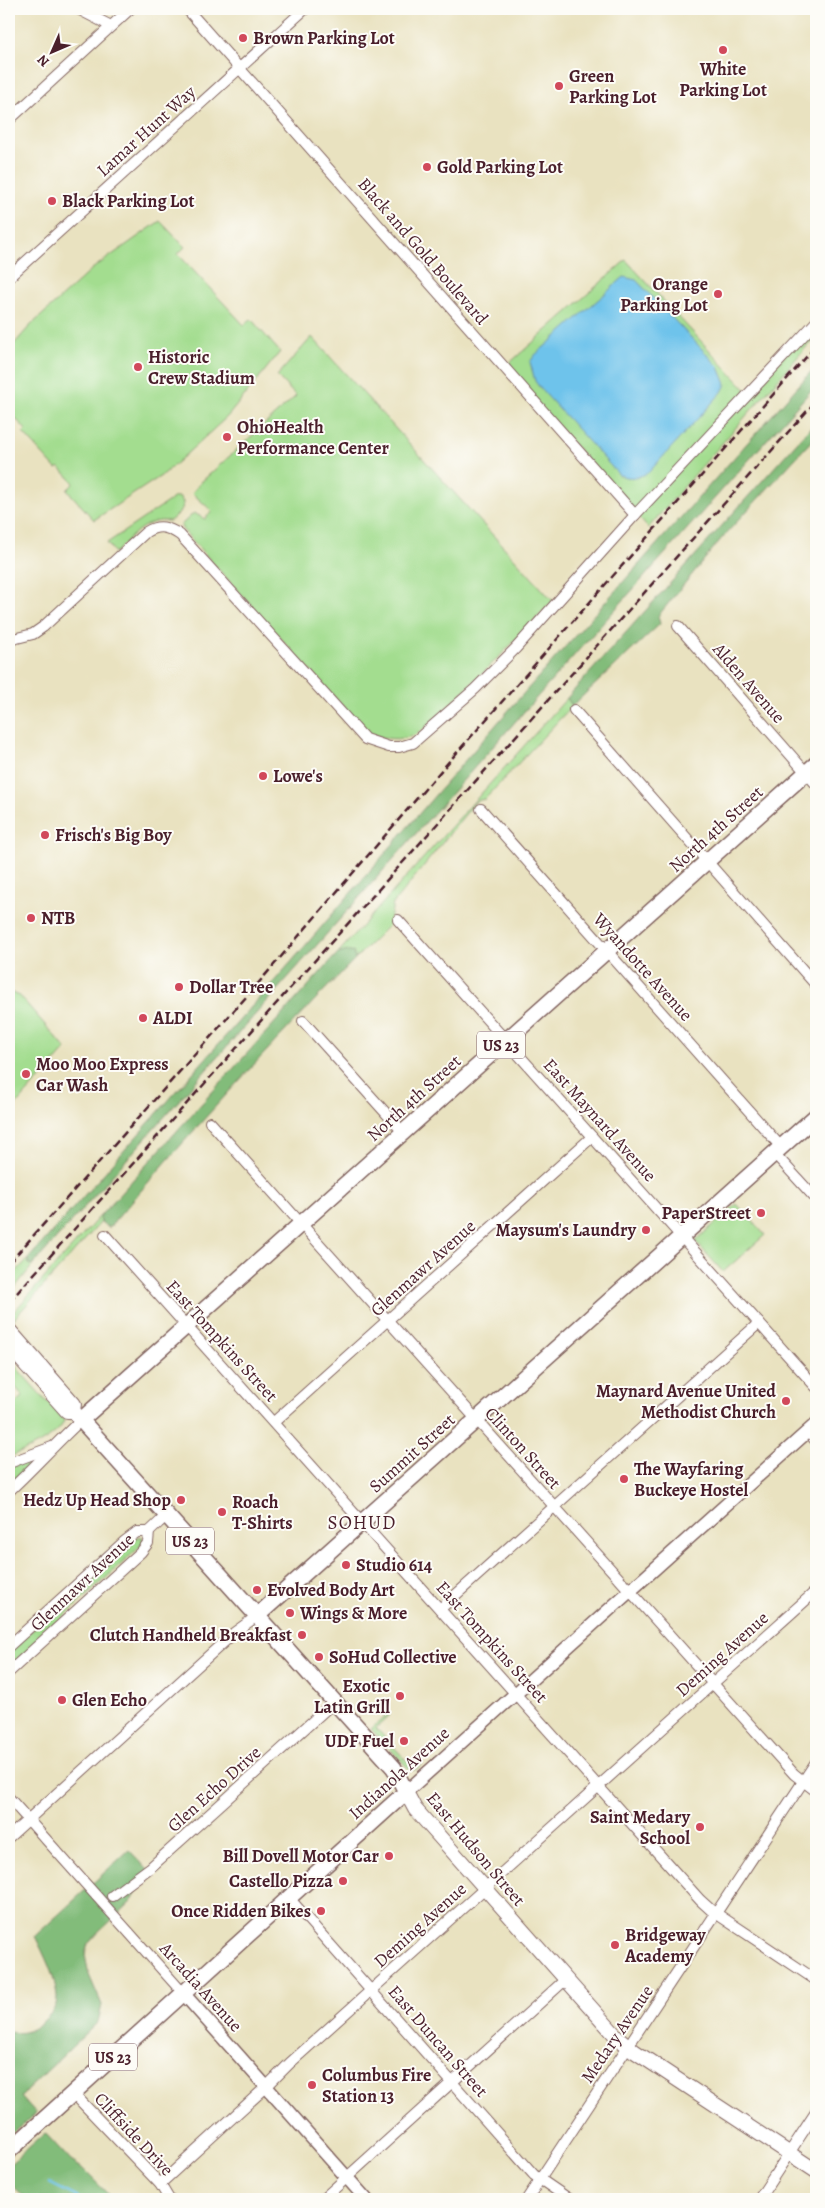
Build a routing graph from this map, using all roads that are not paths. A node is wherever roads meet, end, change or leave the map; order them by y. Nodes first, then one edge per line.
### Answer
1 (78, 9) edge
2 (130, 9) edge
3 (187, 9) edge
4 (305, 9) edge
5 (111, 26) junction
6 (240, 68) junction
7 (9, 120) edge
8 (9, 277) edge
9 (816, 322) edge
10 (636, 515) junction
11 (678, 626) dead end
12 (9, 640) edge
13 (574, 710) dead end
14 (813, 774) edge
15 (481, 809) dead end
16 (707, 862) junction
17 (398, 920) dead end
18 (607, 951) junction
19 (816, 985) edge
20 (303, 1021) dead end
21 (506, 1040) junction
22 (816, 1116) edge
23 (210, 1122) dead end
24 (403, 1132) junction
25 (592, 1136) junction
26 (778, 1150) junction
27 (816, 1200) edge
28 (301, 1224) junction
29 (106, 1235) dead end
30 (682, 1236) junction
31 (388, 1321) junction
32 (759, 1323) junction
33 (187, 1326) junction
34 (9, 1330) edge
35 (9, 1346) edge
36 (816, 1387) edge
37 (77, 1416) junction
38 (477, 1420) junction
39 (274, 1422) junction
40 (814, 1432) edge
41 (52, 1447) junction
42 (9, 1463) edge
43 (9, 1491) edge
44 (554, 1507) junction
45 (167, 1515) junction
46 (363, 1522) junction
47 (149, 1532) junction
48 (630, 1591) junction
49 (816, 1592) edge
50 (440, 1609) junction
51 (257, 1616) junction
52 (9, 1646) edge
53 (9, 1672) edge
54 (713, 1684) junction
55 (516, 1693) junction
56 (334, 1702) junction
57 (816, 1762) edge
58 (803, 1782) junction
59 (600, 1786) junction
60 (816, 1790) edge
61 (406, 1792) junction
62 (9, 1798) edge
63 (28, 1820) junction
64 (9, 1837) edge
65 (485, 1889) junction
66 (112, 1896) dead end
67 (289, 1898) junction
68 (716, 1914) junction
69 (565, 1980) junction
70 (816, 1980) edge
71 (371, 1990) junction
72 (183, 1993) junction
73 (628, 2047) junction
74 (453, 2082) junction
75 (266, 2086) junction
76 (73, 2093) junction
77 (816, 2112) edge
78 (9, 2151) edge
79 (789, 2153) junction
80 (816, 2171) edge
81 (347, 2178) junction
82 (540, 2180) junction
83 (160, 2184) junction
84 (169, 2199) edge
85 (323, 2199) edge
86 (366, 2199) edge
87 (527, 2199) edge
88 (569, 2199) edge
89 (759, 2199) edge

1 - 5 street
2 - 5 street
3 - 6 street, Black and Gold Boulevard
4 - 6 street, Lamar Hunt Way
5 - 7 street
6 - 8 street, Lamar Hunt Way
6 - 10 street, Black and Gold Boulevard
9 - 10 street
10 - 12 street
11 - 14 street, Alden Avenue
13 - 16 street
14 - 16 main road, North 4th Street / US 23
15 - 18 street, Wyandotte Avenue
16 - 18 main road, North 4th Street / US 23
16 - 19 street
17 - 21 street, East Maynard Avenue
18 - 21 main road, North 4th Street / US 23
18 - 26 street, Wyandotte Avenue
20 - 24 street
21 - 24 main road, North 4th Street / US 23
21 - 25 street, East Maynard Avenue
22 - 26 main road, Summit Street
23 - 28 street, Clinton Street
24 - 28 main road, North 4th Street / US 23
25 - 30 street, East Maynard Avenue
25 - 31 street, Glenmawr Avenue
26 - 27 street, Wyandotte Avenue
26 - 30 main road, Summit Street
28 - 31 street, Clinton Street
28 - 33 main road, North 4th Street / US 23
29 - 33 street, East Tompkins Street
30 - 32 street, East Maynard Avenue
30 - 38 main road, Summit Street
31 - 38 street, Clinton Street
31 - 39 street, Glenmawr Avenue
32 - 36 street, East Maynard Avenue
32 - 44 street
33 - 37 main road, North 4th Street / US 23
33 - 39 street, East Tompkins Street
34 - 37 main road, East Hudson Street
35 - 37 main road, East Hudson Street
37 - 41 street
37 - 45 main road, East Hudson Street / US 23
38 - 44 street, Clinton Street
38 - 46 main road, Summit Street
39 - 46 street, East Tompkins Street
40 - 48 street, Indianola Avenue
41 - 42 street
41 - 43 street
44 - 48 street, Clinton Street
44 - 50 street
45 - 47 street, Glenmawr Avenue
45 - 51 main road, East Hudson Street / US 23
46 - 50 street, East Tompkins Street
46 - 51 main road, Summit Street
47 - 52 street, Glenmawr Avenue
47 - 53 street, Glenmawr Avenue
48 - 54 street, Clinton Street
48 - 55 street, Indianola Avenue
49 - 54 street, Deming Avenue
50 - 55 street, East Tompkins Street
51 - 56 main road, East Hudson Street / US 23
51 - 63 street, Summit Street
54 - 58 street, Clinton Street
54 - 59 street, Deming Avenue
55 - 59 street, East Tompkins Street
55 - 61 street, Indianola Avenue
56 - 61 main road, East Hudson Street / US 23
56 - 66 street, Glen Echo Drive
57 - 58 street, Medary Avenue
58 - 60 street, Clinton Street
58 - 68 street, Medary Avenue
59 - 65 street, Deming Avenue
59 - 68 street, East Tompkins Street
61 - 65 main road, East Hudson Street
61 - 67 main road, Indianola Avenue / US 23
62 - 63 street, Arcadia Avenue
63 - 64 street, Summit Street
63 - 72 street, Arcadia Avenue
65 - 69 main road, East Hudson Street
65 - 71 street, Deming Avenue
67 - 71 street, East Duncan Street
67 - 72 main road, Indianola Avenue / US 23
68 - 70 street, East Tompkins Street
68 - 73 street, Medary Avenue
69 - 73 main road, East Hudson Street
69 - 74 street
71 - 74 street, East Duncan Street
71 - 75 street, Deming Avenue
72 - 75 street, Arcadia Avenue
72 - 76 main road, Indianola Avenue / US 23
73 - 79 main road, East Hudson Street
73 - 82 street, Medary Avenue
74 - 81 street
74 - 82 street, East Duncan Street
75 - 81 street, Arcadia Avenue
75 - 83 street, Deming Avenue
76 - 78 main road, Indianola Avenue / US 23
76 - 83 street, Cliffside Drive
77 - 79 street
79 - 80 main road, East Hudson Street
79 - 89 street
81 - 85 street
81 - 86 street, Arcadia Avenue
82 - 87 street, Medary Avenue
82 - 88 street, East Duncan Street
83 - 84 street, Cliffside Drive

